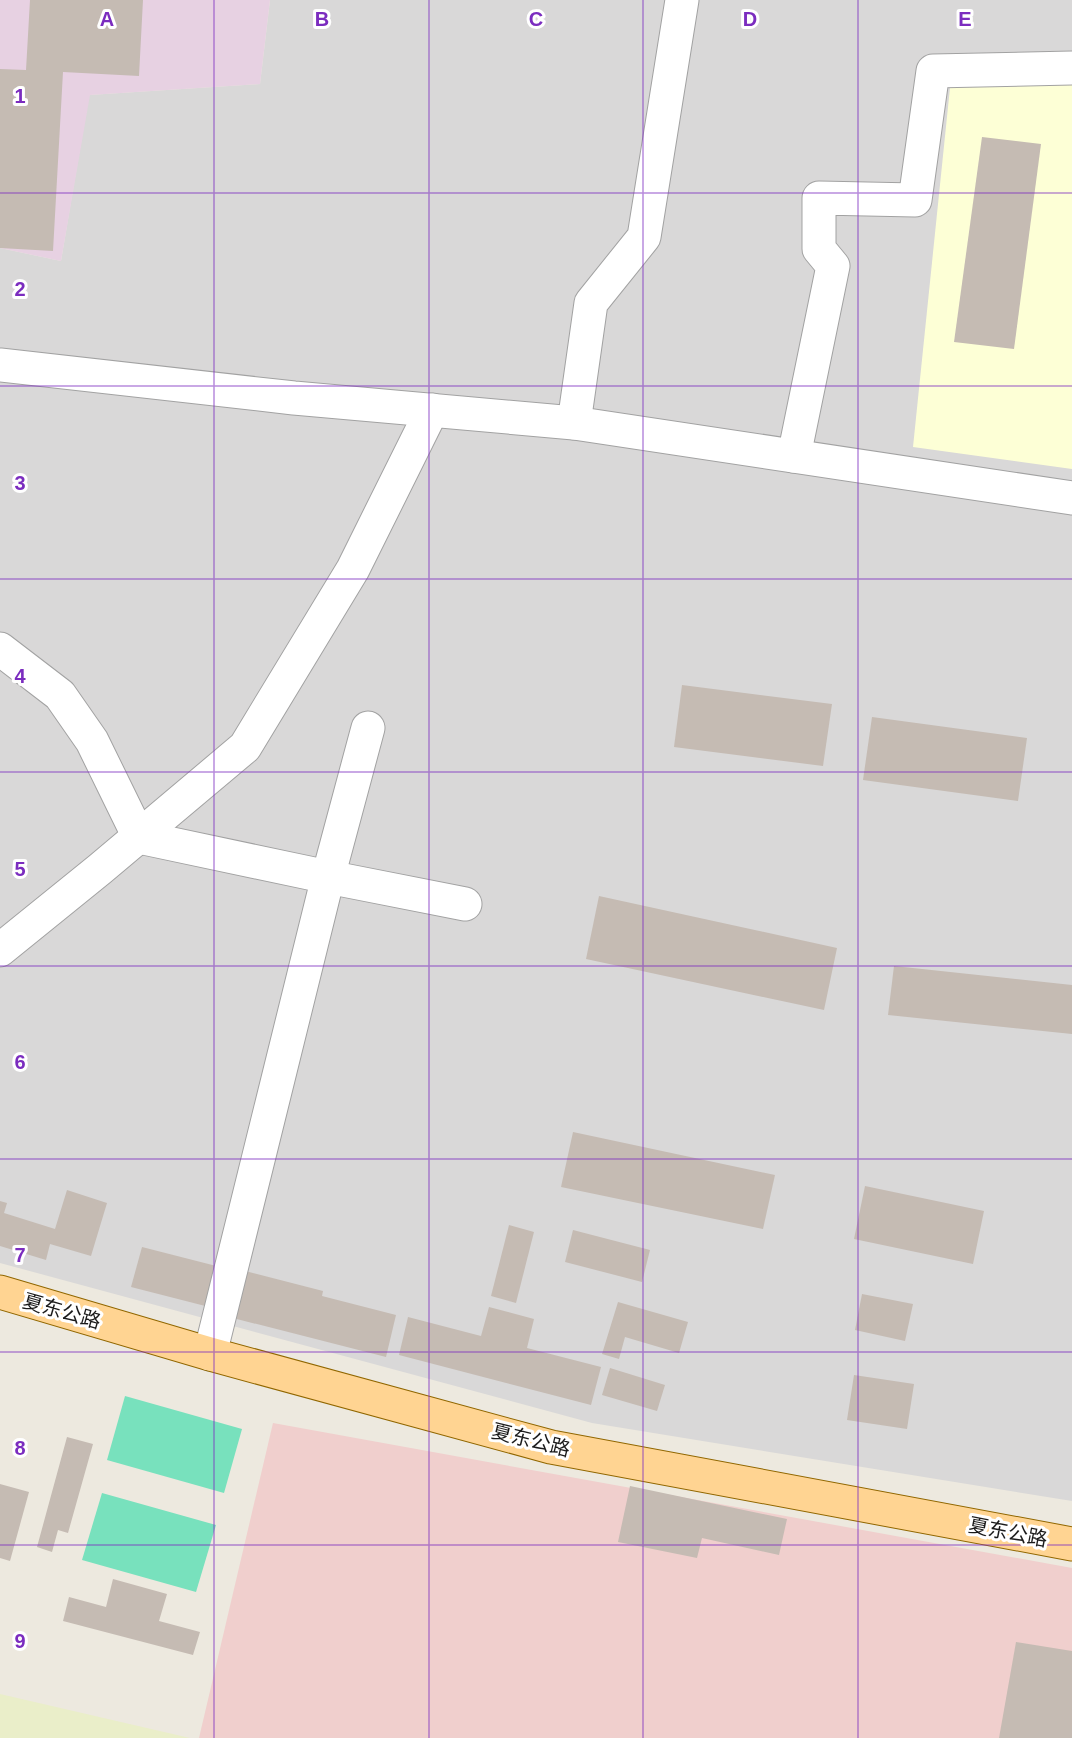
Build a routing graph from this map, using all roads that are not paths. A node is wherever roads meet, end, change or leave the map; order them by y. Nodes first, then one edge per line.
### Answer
1 (682, 0) edge
2 (1072, 68) edge
3 (0, 365) edge
4 (432, 410) junction
5 (574, 423) junction
6 (794, 456) junction
7 (1072, 498) edge
8 (0, 649) edge
9 (368, 728) dead end
10 (139, 837) junction
11 (328, 877) junction
12 (465, 904) dead end
13 (0, 950) edge
14 (0, 1292) edge
15 (210, 1354) junction
16 (1072, 1544) edge

1 - 5 street
2 - 6 street
3 - 4 street
4 - 5 street
4 - 10 street
5 - 6 street
6 - 7 street
8 - 10 street
9 - 11 street
10 - 11 street
10 - 13 street
11 - 12 street
11 - 15 street
14 - 15 main road, 夏东公路
15 - 16 main road, 夏东公路

